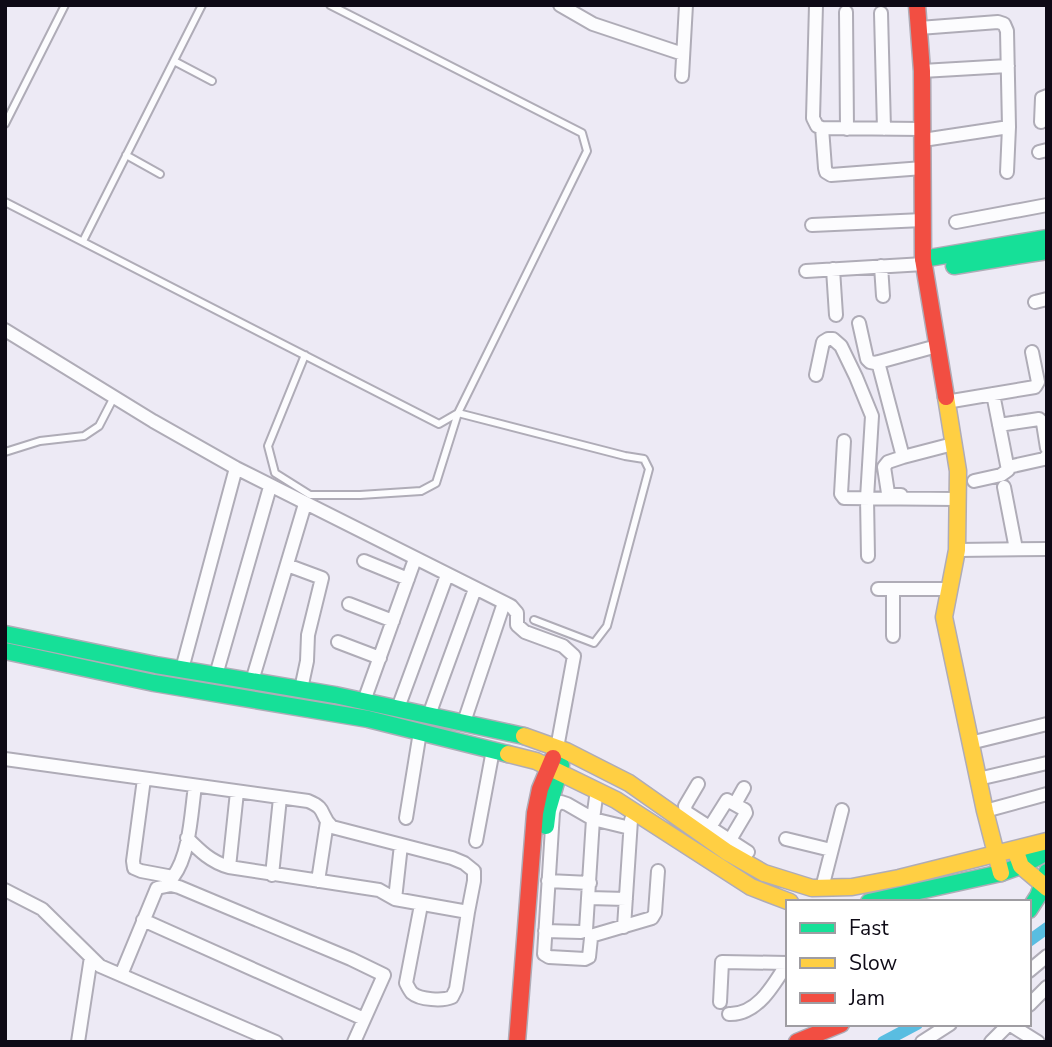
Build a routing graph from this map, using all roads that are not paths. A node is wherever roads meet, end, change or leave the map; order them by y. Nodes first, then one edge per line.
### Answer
1 (65, 5) edge
2 (202, 5) edge
3 (330, 5) edge
4 (560, 5) edge
5 (686, 5) edge
6 (816, 5) edge
7 (918, 5) edge
8 (846, 12) dead end
9 (881, 13) dead end
10 (919, 28) junction
11 (683, 54) junction
12 (174, 61) junction
13 (1008, 66) junction
14 (922, 71) junction
15 (682, 76) dead end
16 (212, 81) dead end
17 (1047, 96) edge
18 (1041, 122) dead end
19 (5, 124) edge
20 (1009, 127) junction
21 (822, 128) junction
22 (847, 129) junction
23 (884, 129) junction
24 (923, 134) junction
25 (125, 155) junction
26 (923, 168) junction
27 (1007, 172) dead end
28 (160, 174) dead end
29 (5, 202) edge
30 (1047, 205) edge
31 (923, 220) junction
32 (957, 222) dead end
33 (812, 225) dead end
34 (1047, 238) edge
35 (83, 241) junction
36 (1047, 251) edge
37 (924, 265) junction
38 (881, 266) junction
39 (833, 269) junction
40 (806, 271) dead end
41 (883, 296) dead end
42 (836, 314) dead end
43 (859, 323) dead end
44 (5, 330) edge
45 (937, 346) junction
46 (1039, 351) edge
47 (305, 355) junction
48 (878, 362) junction
49 (816, 375) dead end
50 (993, 394) junction
51 (114, 397) junction
52 (946, 402) junction
53 (458, 413) junction
54 (999, 425) junction
55 (844, 441) dead end
56 (953, 444) junction
57 (1047, 448) edge
58 (5, 452) edge
59 (1047, 456) edge
60 (903, 457) junction
61 (1007, 467) junction
62 (236, 468) junction
63 (974, 481) dead end
64 (270, 487) junction
65 (1004, 487) dead end
66 (911, 495) dead end
67 (867, 498) junction
68 (957, 499) junction
69 (305, 504) junction
70 (1016, 549) junction
71 (1047, 549) edge
72 (957, 550) junction
73 (868, 556) dead end
74 (415, 559) junction
75 (364, 562) dead end
76 (287, 565) junction
77 (447, 575) junction
78 (408, 579) junction
79 (475, 589) junction
80 (878, 589) dead end
81 (893, 589) junction
82 (949, 589) junction
83 (504, 603) junction
84 (349, 604) dead end
85 (534, 620) dead end
86 (393, 621) junction
87 (5, 634) edge
88 (893, 636) dead end
89 (338, 642) dead end
90 (5, 651) edge
91 (380, 658) junction
92 (182, 669) junction
93 (216, 675) junction
94 (252, 681) junction
95 (301, 689) junction
96 (364, 701) junction
97 (398, 708) junction
98 (429, 715) junction
99 (464, 722) junction
100 (1047, 724) edge
101 (420, 732) junction
102 (971, 743) junction
103 (562, 749) junction
104 (493, 750) junction
105 (5, 759) edge
106 (1047, 763) edge
107 (554, 769) junction
108 (144, 779) junction
109 (978, 779) junction
110 (698, 784) dead end
111 (195, 786) junction
112 (744, 788) dead end
113 (597, 790) junction
114 (237, 792) junction
115 (1047, 794) edge
116 (280, 797) junction
117 (735, 804) junction
118 (631, 810) junction
119 (842, 810) dead end
120 (985, 810) junction
121 (406, 818) dead end
122 (593, 819) junction
123 (327, 822) junction
124 (630, 828) junction
125 (718, 836) junction
126 (187, 838) junction
127 (786, 839) dead end
128 (476, 841) dead end
129 (1047, 841) edge
130 (401, 845) junction
131 (831, 850) junction
132 (1015, 850) junction
133 (748, 852) dead end
134 (1047, 852) edge
135 (996, 855) junction
136 (1021, 866) junction
137 (229, 867) junction
138 (658, 871) dead end
139 (1001, 873) junction
140 (272, 875) junction
141 (172, 881) junction
142 (318, 881) junction
143 (548, 881) junction
144 (1045, 881) edge
145 (590, 883) junction
146 (822, 888) junction
147 (6, 894) edge
148 (589, 898) junction
149 (394, 899) junction
150 (626, 900) junction
151 (786, 900) edge
152 (878, 900) edge
153 (421, 905) junction
154 (1031, 907) edge
155 (468, 912) junction
156 (143, 920) junction
157 (624, 927) junction
158 (545, 930) junction
159 (1047, 956) edge
160 (91, 957) junction
161 (786, 962) edge
162 (786, 964) edge
163 (1031, 969) edge
164 (121, 975) junction
165 (384, 975) junction
166 (406, 983) junction
167 (1047, 987) edge
168 (720, 1002) dead end
169 (1031, 1003) edge
170 (729, 1014) dead end
171 (364, 1019) junction
172 (836, 1026) edge
173 (947, 1026) edge
174 (1007, 1026) edge
175 (1012, 1026) edge
176 (78, 1042) edge
177 (276, 1042) edge
178 (354, 1042) edge
179 (517, 1042) edge
180 (526, 1042) edge
181 (797, 1042) edge
182 (922, 1042) edge
183 (991, 1042) edge
184 (1038, 1042) edge

1 - 19 lane
2 - 12 lane
3 - 53 lane
4 - 11 street
5 - 11 street
6 - 21 street
7 - 10 street
8 - 22 street
9 - 23 street
10 - 13 street
10 - 14 street
11 - 15 street
12 - 16 lane
12 - 25 lane
13 - 14 street
13 - 20 street
14 - 24 street
17 - 18 street
20 - 24 street
20 - 27 street
21 - 22 street
21 - 26 street
22 - 23 street
23 - 24 street
24 - 26 street
25 - 28 lane
25 - 35 lane
26 - 31 street
29 - 35 lane
30 - 32 street
31 - 33 street
31 - 37 street
34 - 37 street
35 - 47 lane
36 - 37 street
37 - 38 street
37 - 45 street
38 - 39 street
38 - 41 street
39 - 40 street
39 - 42 street
43 - 48 street
44 - 51 street
45 - 48 street
45 - 52 street
46 - 50 street
47 - 53 lane
47 - 53 lane
48 - 60 street
49 - 67 street
50 - 52 street
50 - 54 street
51 - 58 lane
51 - 62 street
52 - 56 street
53 - 85 lane
54 - 57 street
54 - 61 street
55 - 67 street
56 - 60 street
56 - 68 street
59 - 61 street
60 - 66 street
61 - 63 street
62 - 64 street
62 - 92 street
64 - 69 street
64 - 93 street
65 - 70 street
67 - 68 street
67 - 73 street
68 - 72 street
69 - 74 street
69 - 76 street
70 - 71 street
70 - 72 street
72 - 82 street
74 - 77 street
74 - 78 street
75 - 78 street
76 - 94 street
76 - 95 street
77 - 79 street
77 - 97 street
78 - 86 street
79 - 83 street
79 - 98 street
80 - 81 street
81 - 82 street
81 - 88 street
82 - 102 street
83 - 99 street
83 - 103 street
84 - 86 street
86 - 91 street
87 - 92 street
89 - 91 street
90 - 101 street
91 - 96 street
92 - 93 street
93 - 94 street
94 - 95 street
95 - 96 street
96 - 97 street
97 - 98 street
98 - 99 street
99 - 103 street
100 - 102 street
101 - 104 street
101 - 121 street
102 - 109 street
103 - 107 street
103 - 125 street
104 - 107 street
104 - 128 street
105 - 108 street
106 - 109 street
107 - 113 street
107 - 179 street
107 - 180 street
108 - 111 street
108 - 141 street
109 - 120 street
110 - 125 street
111 - 114 street
111 - 126 street
112 - 117 street
113 - 118 street
113 - 122 street
114 - 116 street
114 - 137 street
115 - 120 street
116 - 123 street
116 - 140 street
117 - 125 street
117 - 125 street
118 - 124 street
118 - 151 street
119 - 131 street
120 - 135 street
122 - 124 street
122 - 143 street
122 - 145 street
123 - 130 street
123 - 142 street
124 - 150 street
125 - 133 street
125 - 146 street
126 - 137 street
126 - 141 street
127 - 131 street
129 - 132 street
130 - 149 street
130 - 155 street
131 - 146 street
132 - 135 street
132 - 136 street
134 - 136 street
135 - 139 street
135 - 146 street
136 - 139 street
136 - 144 street
137 - 140 street
138 - 157 street
139 - 152 street
140 - 142 street
141 - 156 street
141 - 165 street
142 - 149 street
143 - 145 street
143 - 158 street
144 - 154 street
145 - 148 street
147 - 160 street
148 - 150 street
148 - 158 street
149 - 153 street
150 - 157 street
153 - 155 street
153 - 166 street
155 - 166 street
156 - 164 street
156 - 171 street
157 - 158 street
159 - 163 street
160 - 164 street
160 - 176 street
161 - 168 street
162 - 170 street
164 - 177 street
165 - 166 street
165 - 171 street
167 - 169 street
171 - 178 street
172 - 181 street
173 - 182 street
174 - 183 street
175 - 184 street

